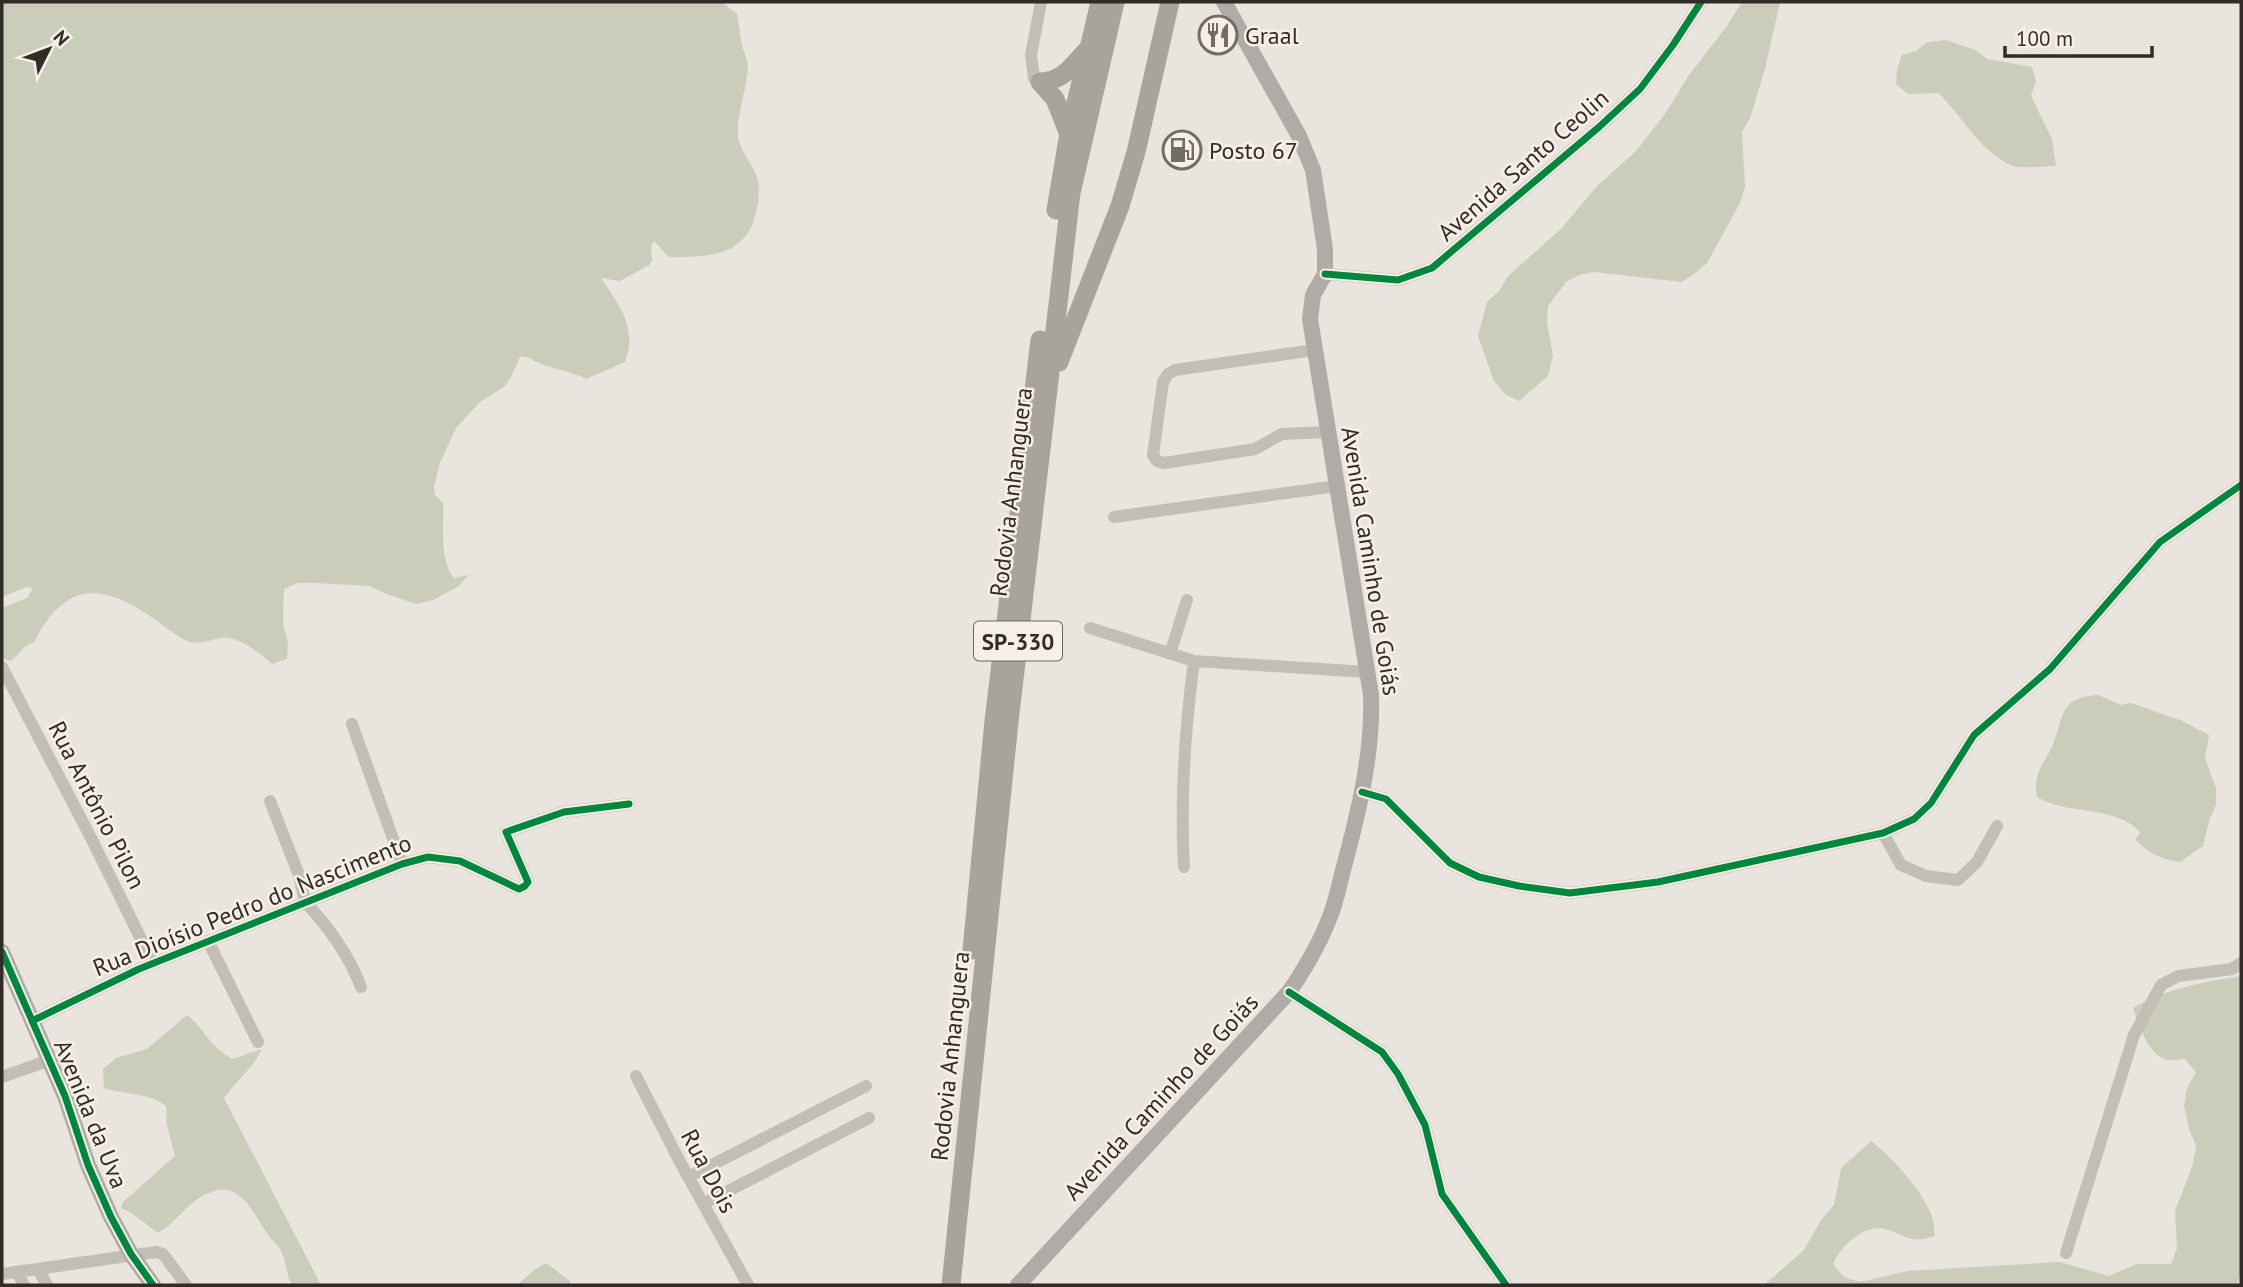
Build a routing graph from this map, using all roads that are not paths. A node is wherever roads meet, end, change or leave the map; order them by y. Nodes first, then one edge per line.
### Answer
1 (1041, 2) edge
2 (1100, 2) edge
3 (1115, 2) edge
4 (1170, 2) edge
5 (1224, 2) edge
6 (1701, 2) edge
7 (1087, 50) junction
8 (1040, 82) junction
9 (1069, 133) junction
10 (1325, 274) junction
11 (1314, 350) junction
12 (1048, 389) junction
13 (1327, 432) junction
14 (2241, 485) edge
15 (1337, 486) junction
16 (1114, 517) dead end
17 (1187, 600) dead end
18 (1090, 628) dead end
19 (1170, 654) junction
20 (1194, 661) junction
21 (2, 667) edge
22 (1367, 672) junction
23 (352, 724) dead end
24 (1362, 792) junction
25 (270, 801) dead end
26 (629, 804) dead end
27 (1997, 826) dead end
28 (1883, 833) junction
29 (402, 864) junction
30 (1184, 867) dead end
31 (305, 902) junction
32 (208, 942) junction
33 (2, 952) edge
34 (153, 963) junction
35 (2241, 963) edge
36 (361, 987) dead end
37 (1289, 992) junction
38 (32, 1021) junction
39 (258, 1042) dead end
40 (50, 1060) junction
41 (636, 1076) dead end
42 (2, 1077) edge
43 (866, 1086) dead end
44 (869, 1118) dead end
45 (688, 1177) junction
46 (703, 1204) junction
47 (2066, 1252) dead end
48 (131, 1254) junction
49 (38, 1269) junction
50 (17, 1272) junction
51 (2, 1274) edge
52 (1022, 1280) edge
53 (24, 1285) edge
54 (47, 1285) edge
55 (153, 1285) edge
56 (186, 1285) edge
57 (748, 1285) edge
58 (940, 1285) edge
59 (951, 1285) edge
60 (1506, 1285) edge

1 - 8 street
2 - 7 highway, Rodovia Anhanguera / SP-330
3 - 12 highway, Rodovia Anhanguera / SP-330
4 - 12 highway
5 - 10 main road, Avenida Caminho de Goiás
6 - 10 street, Avenida Santo Ceolin
7 - 8 highway
7 - 9 highway, Rodovia Anhanguera / SP-330
8 - 9 highway
9 - 58 highway, Rodovia Anhanguera / SP-330
10 - 11 main road, Avenida Caminho de Goiás
11 - 13 main road, Avenida Caminho de Goiás
11 - 13 street
12 - 59 highway, Rodovia Anhanguera / SP-330
13 - 15 main road, Avenida Caminho de Goiás
14 - 28 street
15 - 16 street
15 - 22 main road, Avenida Caminho de Goiás
17 - 19 street
18 - 19 street
19 - 20 street
20 - 22 street
20 - 30 street
21 - 34 street, Rua Antônio Pilon
22 - 24 main road, Avenida Caminho de Goiás
23 - 29 street
24 - 28 street
24 - 37 main road, Avenida Caminho de Goiás
25 - 31 street
26 - 29 street, Rua Dioísio Pedro do Nascimento
27 - 28 street
29 - 31 street, Rua Dioísio Pedro do Nascimento
31 - 32 street, Rua Dioísio Pedro do Nascimento
31 - 36 street
32 - 34 street, Rua Dioísio Pedro do Nascimento
32 - 39 street
33 - 38 main road, Avenida da Uva
34 - 38 street, Rua Dioísio Pedro do Nascimento
35 - 47 street
37 - 52 main road, Avenida Caminho de Goiás
37 - 60 street
38 - 40 main road, Avenida da Uva
40 - 42 street
40 - 48 main road, Avenida da Uva
41 - 45 street, Rua Dois
43 - 45 street
44 - 46 street
45 - 46 street, Rua Dois
46 - 57 street, Rua Dois
48 - 49 street
48 - 55 main road, Avenida da Uva
48 - 56 street
49 - 50 street
49 - 54 street
50 - 51 street
50 - 53 street

